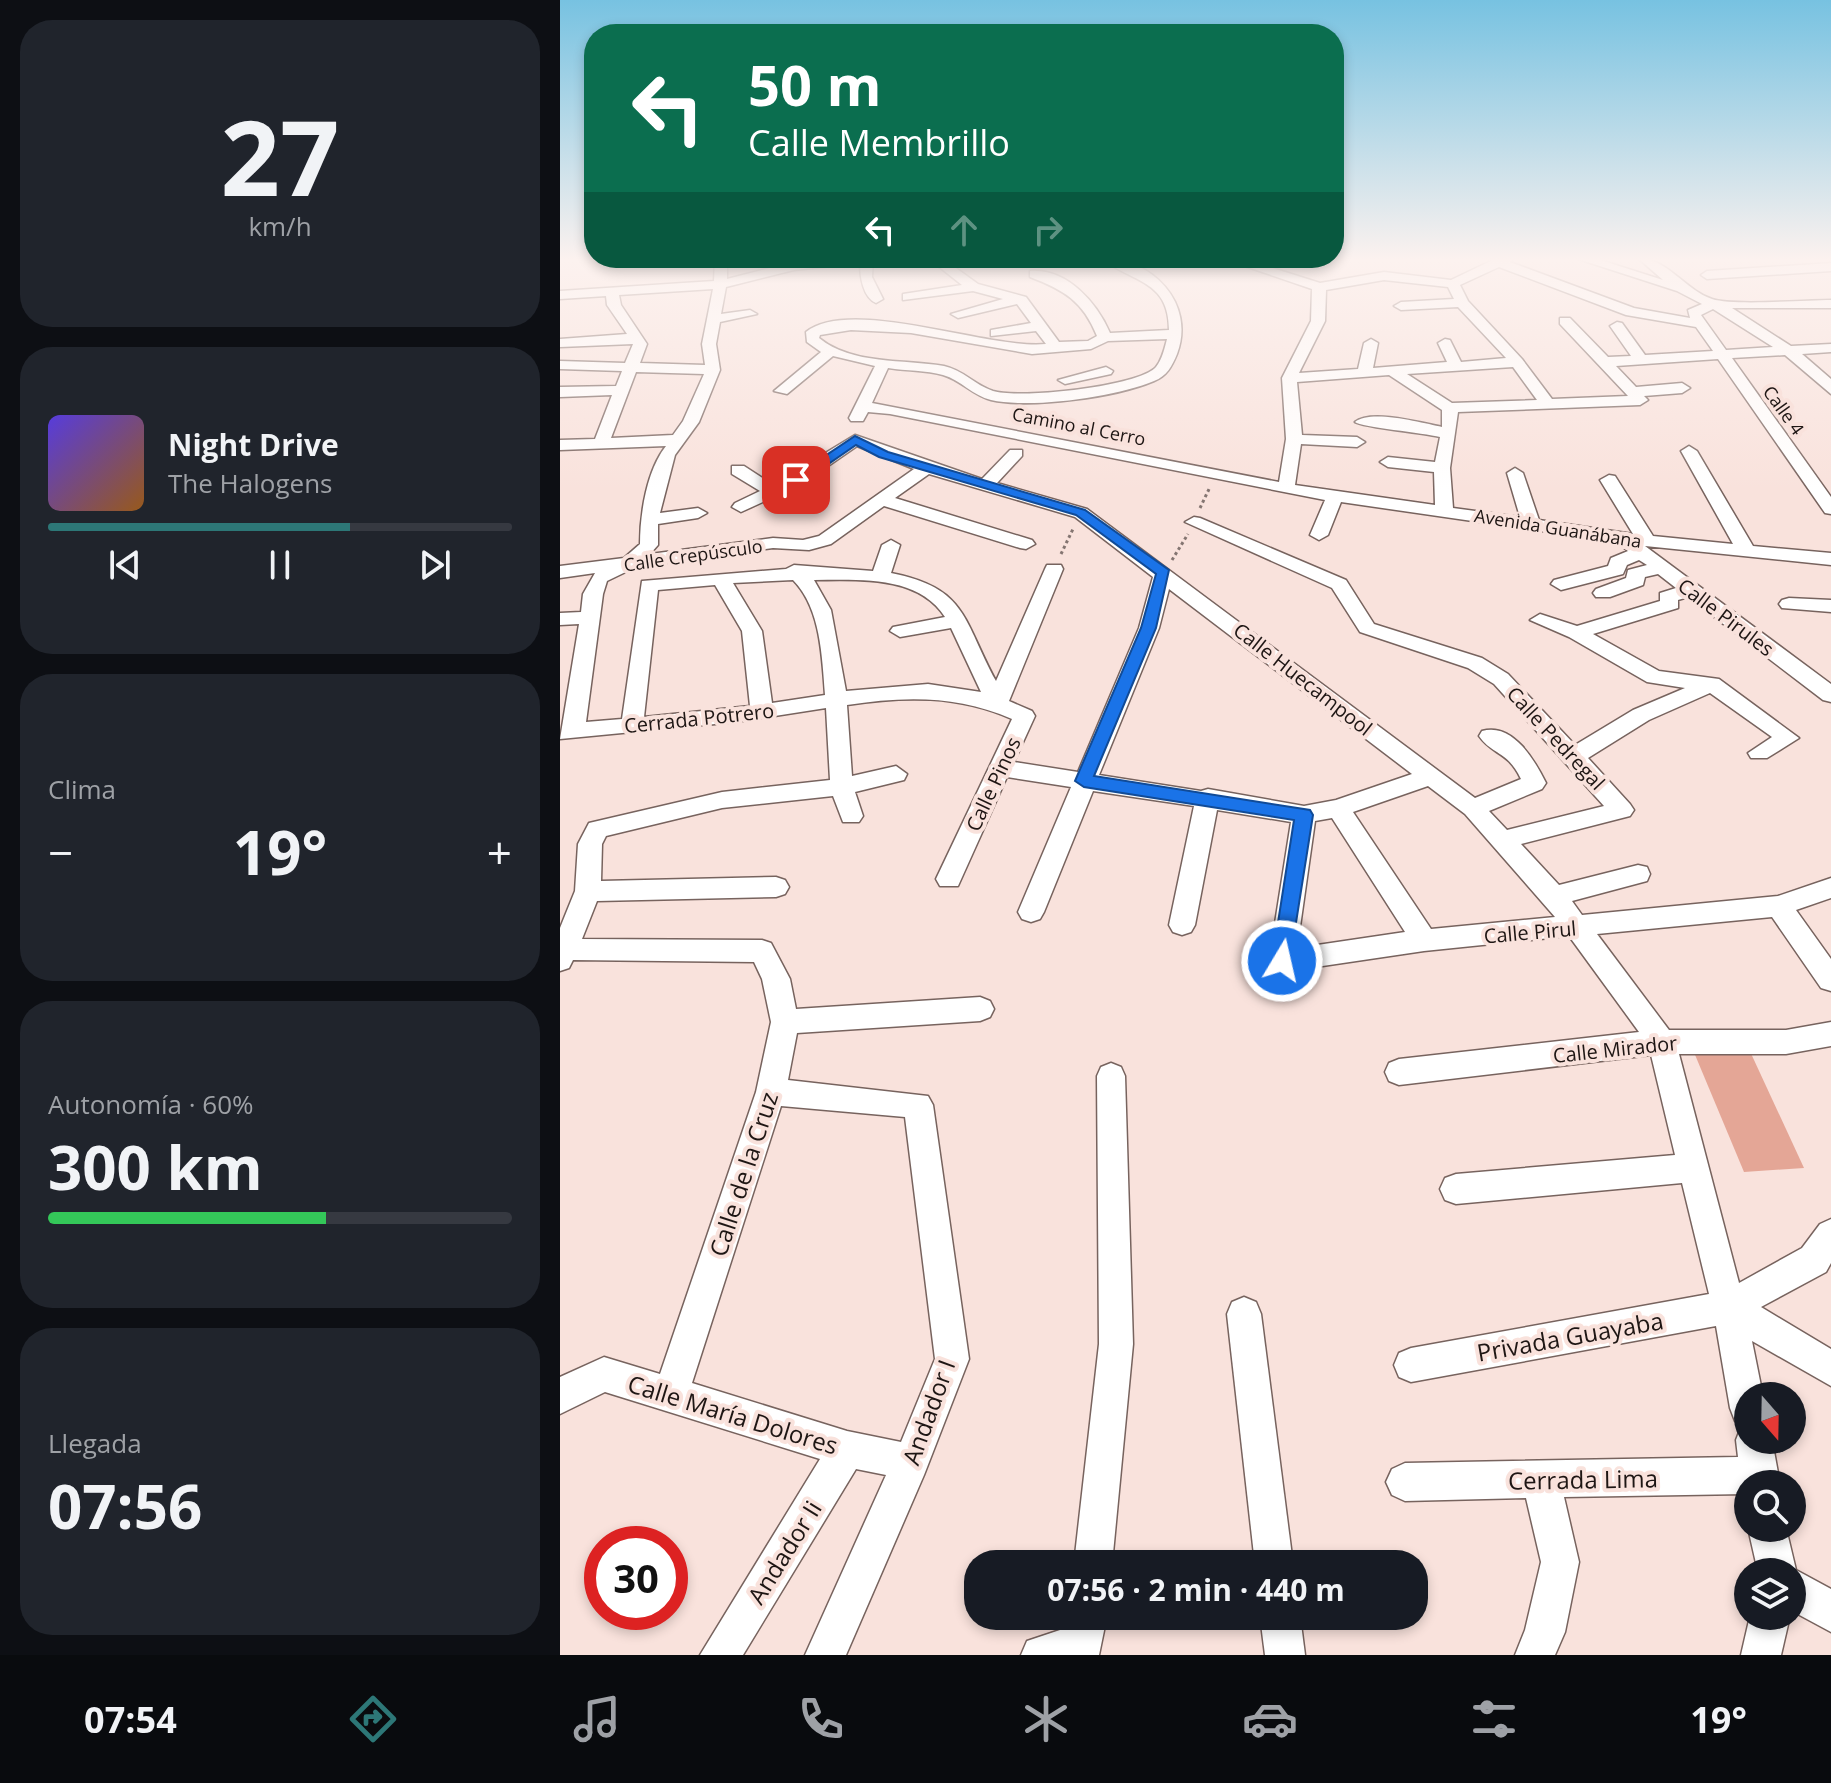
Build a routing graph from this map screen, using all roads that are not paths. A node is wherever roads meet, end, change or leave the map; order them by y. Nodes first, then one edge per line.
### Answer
1 (636, 335) edge
2 (711, 335) edge
3 (812, 335) edge
4 (944, 335) edge
5 (1046, 335) edge
6 (1147, 335) edge
7 (1175, 335) edge
8 (1311, 335) edge
9 (1492, 335) edge
10 (1579, 335) edge
11 (1624, 335) edge
12 (1708, 335) edge
13 (1764, 335) edge
14 (1105, 337) joint
15 (638, 338) junction
16 (560, 343) edge
17 (1371, 343) dead end
18 (1445, 343) dead end
19 (1055, 347) junction
20 (1831, 348) edge
21 (1787, 350) junction
22 (831, 351) junction
23 (1720, 353) junction
24 (1641, 360) junction
25 (884, 362) junction
26 (1517, 362) junction
27 (1605, 362) junction
28 (560, 365) edge
29 (635, 365) junction
30 (1457, 368) junction
31 (713, 370) junction
32 (1365, 370) junction
33 (1106, 371) dead end
34 (1823, 371) edge
35 (1392, 372) junction
36 (1289, 378) junction
37 (1682, 388) dead end
38 (1831, 389) edge
39 (620, 390) junction
40 (782, 391) dead end
41 (560, 392) edge
42 (1634, 392) junction
43 (991, 396) junction
44 (1547, 403) junction
45 (864, 407) junction
46 (1449, 408) junction
47 (1363, 422) dead end
48 (966, 424) junction
49 (1449, 434) junction
50 (1294, 439) junction
51 (681, 440) junction
52 (855, 440) junction
53 (602, 441) junction
54 (1357, 442) dead end
55 (561, 447) edge
56 (1689, 451) dead end
57 (1016, 453) dead end
58 (1388, 462) dead end
59 (926, 468) junction
60 (1442, 468) junction
61 (738, 470) dead end
62 (1515, 473) dead end
63 (1609, 480) dead end
64 (986, 485) junction
65 (1286, 489) junction
66 (773, 492) junction
67 (1335, 496) junction
68 (880, 499) junction
69 (741, 507) dead end
70 (1831, 509) edge
71 (1444, 511) junction
72 (698, 513) dead end
73 (649, 520) junction
74 (1194, 522) dead end
75 (1531, 524) junction
76 (1319, 535) dead end
77 (1622, 538) joint
78 (773, 543) junction
79 (1026, 544) dead end
80 (891, 545) dead end
81 (1643, 547) junction
82 (1747, 552) junction
83 (1829, 563) edge
84 (626, 566) junction
85 (1660, 568) junction
86 (1054, 569) road end
87 (560, 572) edge
88 (1164, 573) junction
89 (802, 576) junction
90 (881, 576) junction
91 (720, 578) junction
92 (1561, 584) dead end
93 (1689, 590) junction
94 (1603, 593) dead end
95 (1789, 604) dead end
96 (1831, 606) edge
97 (590, 617) junction
98 (560, 619) edge
99 (1540, 620) dead end
100 (956, 621) junction
101 (900, 631) dead end
102 (1576, 633) junction
103 (571, 669) edge
104 (1712, 684) junction
105 (1831, 695) edge
106 (838, 698) junction
107 (998, 701) junction
108 (762, 712) junction
109 (632, 726) junction
110 (567, 731) edge
111 (1490, 736) dead end
112 (1759, 753) dead end
113 (1573, 757) junction
114 (1000, 768) junction
115 (896, 774) dead end
116 (1432, 776) junction
117 (1084, 781) junction
118 (842, 787) junction
119 (1208, 797) junction
120 (1338, 808) junction
121 (1473, 808) junction
122 (1304, 815) junction
123 (851, 816) dead end
124 (1501, 840) junction
125 (1638, 874) dead end
126 (949, 879) dead end
127 (776, 887) dead end
128 (1831, 888) edge
129 (588, 891) junction
130 (1554, 896) junction
131 (1779, 906) junction
132 (1031, 912) dead end
133 (1182, 925) dead end
134 (1578, 928) junction
135 (1424, 940) junction
136 (562, 953) edge
137 (1831, 980) edge
138 (980, 1009) dead end
139 (785, 1022) junction
140 (1831, 1034) edge
141 (1662, 1042) junction
142 (1399, 1072) dead end
143 (1111, 1076) dead end
144 (771, 1092) junction
145 (1693, 1168) junction
146 (1456, 1189) dead end
147 (1831, 1235) edge
148 (1729, 1307) junction
149 (1244, 1314) dead end
150 (1411, 1365) dead end
151 (1831, 1369) edge
152 (1743, 1382) edge
153 (560, 1396) edge
154 (670, 1396) junction
155 (847, 1449) junction
156 (911, 1462) junction
157 (1758, 1466) edge
158 (1541, 1480) junction
159 (1405, 1482) dead end
160 (1094, 1550) edge
161 (1272, 1550) edge
162 (1806, 1597) edge
163 (1831, 1612) edge
164 (1085, 1630) edge
165 (1282, 1630) edge
166 (1767, 1630) edge
167 (720, 1655) edge
168 (825, 1655) edge
169 (1041, 1655) edge
170 (1285, 1655) edge
171 (1535, 1655) edge
172 (1761, 1655) edge

1 - 15 street
2 - 31 street
3 - 22 street
4 - 19 street
5 - 19 street
6 - 14 street
7 - 43 street
8 - 36 street
9 - 26 street
10 - 27 street
11 - 24 street
12 - 23 street, Calle 4
13 - 21 street
14 - 19 street
15 - 16 street
15 - 29 street
17 - 32 street
18 - 30 street
20 - 21 street
21 - 23 street
21 - 34 street
22 - 25 street
22 - 40 street
23 - 24 street
23 - 70 street, Calle 4
24 - 27 street
25 - 43 street
25 - 45 street
26 - 30 street
26 - 44 street
27 - 42 street
28 - 29 street
29 - 31 street
29 - 39 street
30 - 35 street
31 - 51 street
32 - 35 street
32 - 36 street
33 - 43 street
34 - 38 street
35 - 46 street
36 - 50 street
37 - 42 street
39 - 41 street
39 - 53 street
42 - 44 street
43 - 48 street
44 - 46 street
45 - 48 street, Camino al Cerro
45 - 52 street
46 - 49 street
47 - 49 street
48 - 65 street, Camino al Cerro
49 - 60 street
50 - 54 street
50 - 65 street
51 - 53 street
51 - 73 street
52 - 59 street, Calle Huecampool
52 - 66 street
53 - 55 street
56 - 82 street
57 - 64 street
58 - 60 street
59 - 64 street, Calle Huecampool
59 - 68 street
60 - 71 street
61 - 66 street
62 - 75 street
63 - 81 street
64 - 88 street, Calle Huecampool
65 - 67 street, Avenida Guanábana
66 - 69 street
67 - 71 street, Avenida Guanábana
67 - 76 street
68 - 78 street, Calle Crepúsculo
68 - 79 street
71 - 75 street, Avenida Guanábana
72 - 73 street
73 - 84 street
74 - 113 street, Calle Pedregal
75 - 77 street, Avenida Guanábana
77 - 81 street, Calle Pirules
78 - 84 street, Calle Crepúsculo
78 - 89 street
80 - 90 street
81 - 82 street, Avenida Guanábana
81 - 85 street, Calle Pirules
81 - 92 street
82 - 83 street, Avenida Guanábana
84 - 87 street, Calle Crepúsculo
84 - 97 street
85 - 93 street, Calle Pirules
85 - 94 street
86 - 107 street
88 - 116 street, Calle Huecampool
88 - 117 street
89 - 90 street
89 - 91 street
89 - 106 street
90 - 100 street
91 - 108 street
91 - 109 street
93 - 102 street
93 - 105 street, Calle Pirules
95 - 96 street
97 - 98 street
97 - 103 street
99 - 102 street
100 - 101 street
100 - 107 street
102 - 104 street
103 - 110 street
104 - 112 street
104 - 113 street
106 - 107 street, Cerrada Potrero
106 - 108 street, Cerrada Potrero
106 - 118 street
107 - 114 street, Calle Pinos
108 - 109 street, Cerrada Potrero
109 - 110 street, Cerrada Potrero
111 - 121 street
113 - 124 street, Calle Pedregal
114 - 117 street
114 - 126 street, Calle Pinos
115 - 118 street
116 - 120 street
116 - 121 street, Calle Huecampool
117 - 119 street
117 - 132 street
118 - 123 street
118 - 129 street
119 - 122 street
119 - 133 street
120 - 122 street
120 - 135 street
121 - 124 street, Calle Huecampool
122 - 135 street, Calle Pirul
124 - 130 street, Calle Huecampool
125 - 130 street
127 - 129 street
128 - 131 street, Calle Pirul
129 - 136 street
130 - 134 street, Calle Huecampool
131 - 134 street, Calle Pirul
131 - 137 street
134 - 135 street, Calle Pirul
134 - 141 street, Calle Huecampool
136 - 139 street, Calle de la Cruz
138 - 139 street
139 - 144 street, Calle de la Cruz
140 - 141 street, Calle Mirador
141 - 142 street, Calle Mirador
141 - 145 street
143 - 160 street
144 - 154 street, Calle de la Cruz
144 - 156 street, Andador I
145 - 146 street
145 - 148 street
147 - 148 street, Privada Guayaba
148 - 150 street, Privada Guayaba
148 - 151 street
148 - 152 street
149 - 161 street
153 - 154 street, Calle María Dolores
154 - 155 street, Calle María Dolores
155 - 156 street, Calle María Dolores
155 - 167 street, Andador Ii
156 - 168 street, Andador I
157 - 158 street, Cerrada Lima
158 - 159 street, Cerrada Lima
158 - 171 street
162 - 163 street
164 - 169 street
165 - 170 street
166 - 172 street

